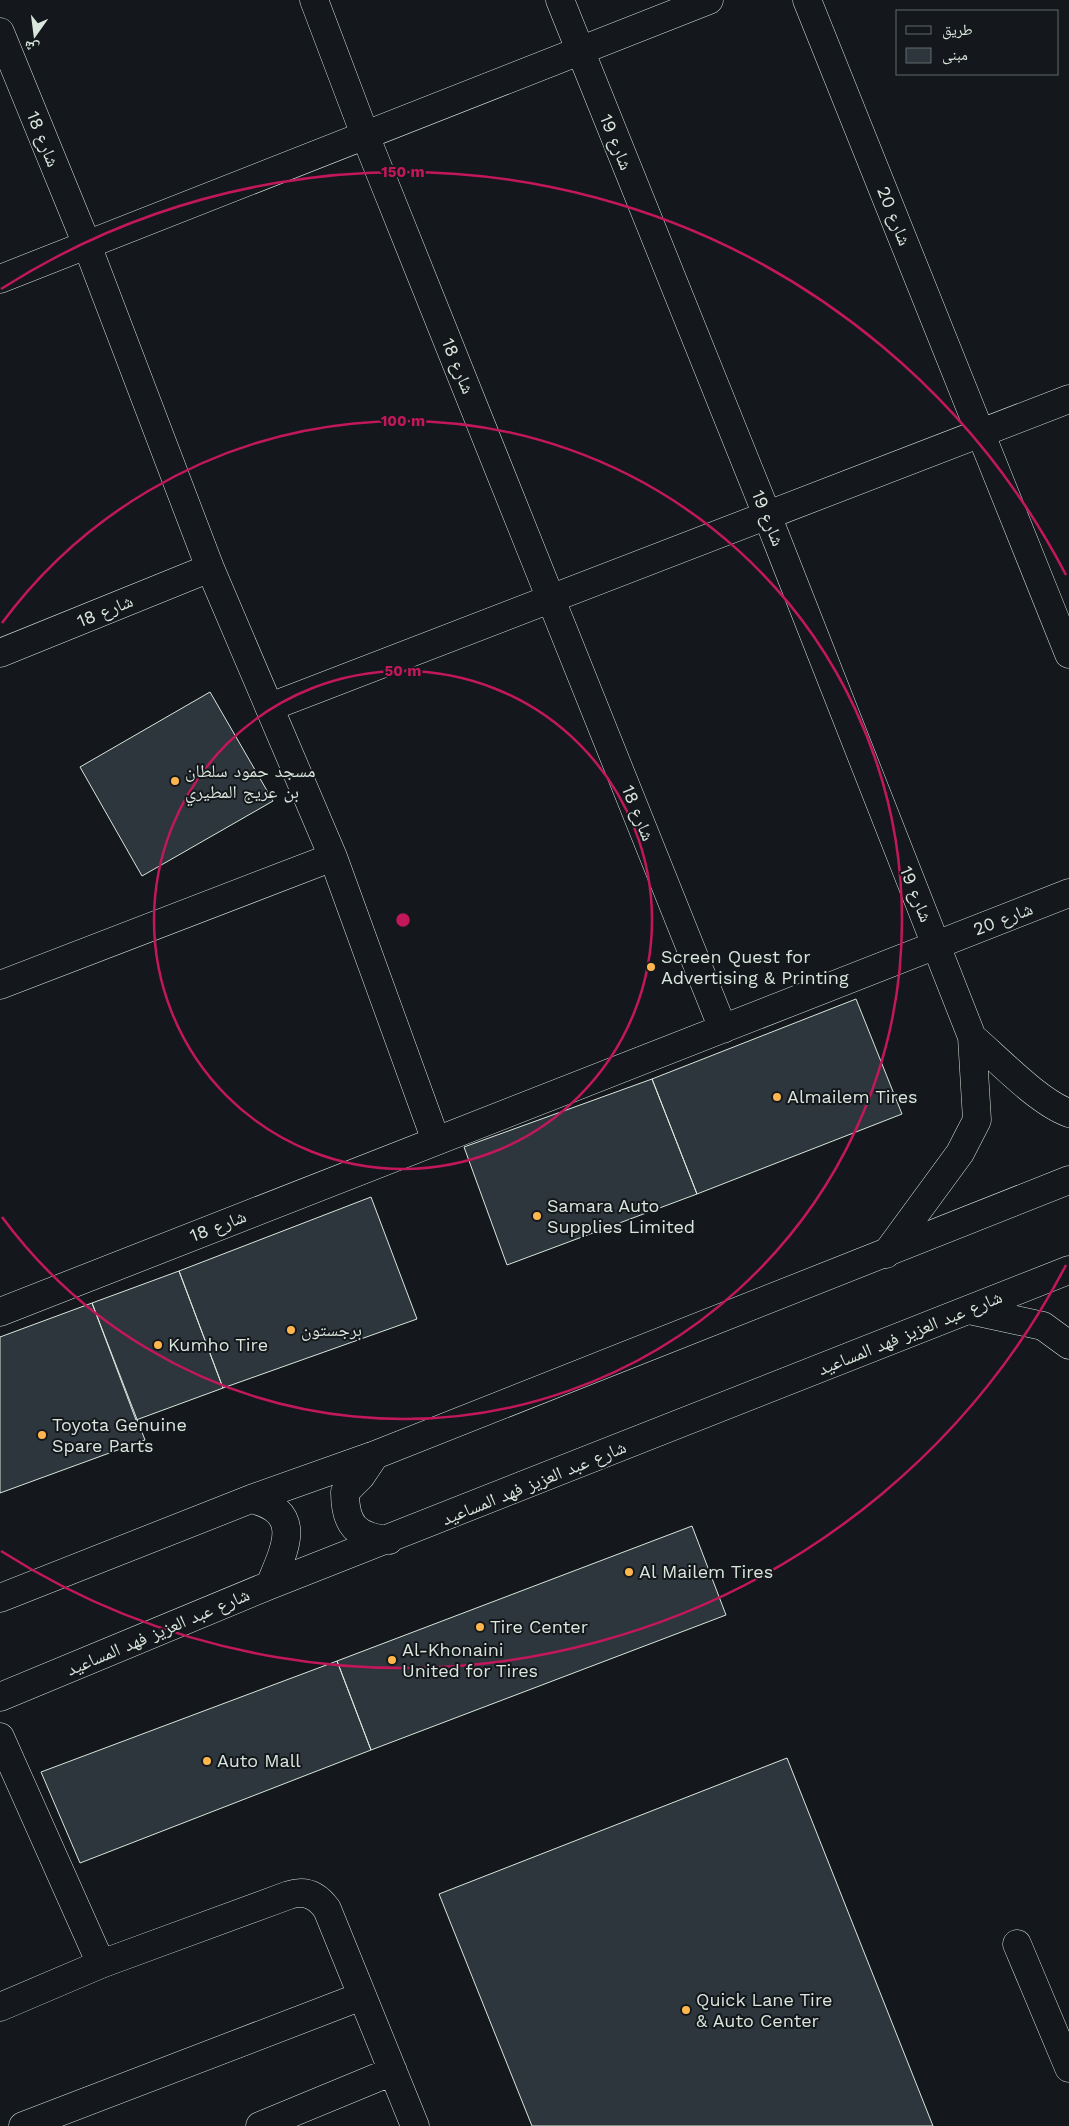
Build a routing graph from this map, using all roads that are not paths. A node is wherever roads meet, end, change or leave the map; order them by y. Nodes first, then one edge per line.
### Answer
1 (314, 0) edge
2 (560, 0) edge
3 (710, 0) edge
4 (807, 0) edge
5 (0, 32) edge
6 (580, 51) junction
7 (365, 135) junction
8 (87, 245) junction
9 (0, 279) edge
10 (1069, 398) edge
11 (981, 432) junction
12 (767, 515) junction
13 (210, 568) junction
14 (552, 598) junction
15 (0, 653) edge
16 (1069, 654) edge
17 (270, 707) junction
18 (333, 857) junction
19 (1069, 893) edge
20 (936, 945) junction
21 (0, 985) edge
22 (723, 1029) junction
23 (972, 1037) junction
24 (1069, 1113) edge
25 (436, 1141) junction
26 (1069, 1180) edge
27 (886, 1254) junction
28 (1069, 1270) edge
29 (969, 1310) junction
30 (0, 1312) edge
31 (1069, 1345) edge
32 (375, 1455) junction
33 (252, 1498) junction
34 (389, 1540) junction
35 (270, 1585) junction
36 (0, 1598) edge
37 (0, 1697) edge
38 (0, 1737) edge
39 (1017, 1944) dead end
40 (100, 1964) junction
41 (362, 1996) junction
42 (0, 2007) edge
43 (1069, 2068) edge
44 (393, 2071) junction
45 (23, 2126) edge
46 (260, 2126) edge
47 (415, 2126) edge

1 - 7 street, شارع 18
2 - 6 street, شارع 19
3 - 6 street
4 - 11 street, شارع 20
5 - 8 street, شارع 18
6 - 7 street
6 - 12 street, شارع 19
7 - 8 street
7 - 14 street, شارع 18
8 - 9 street
8 - 13 street, شارع 18
10 - 11 street
11 - 12 street
11 - 16 street, شارع 20
12 - 14 street
12 - 20 street, شارع 19
13 - 15 street, شارع 18
13 - 17 street, شارع 18
14 - 17 street
14 - 22 street, شارع 18
17 - 18 street, شارع 18
18 - 21 street
18 - 25 street, شارع 18
19 - 20 street, شارع 20
20 - 22 street, شارع 18
20 - 23 street, شارع 19
22 - 25 street, شارع 18
23 - 24 street, شارع 19
23 - 27 street, شارع 19
25 - 30 street, شارع 18
26 - 27 street
27 - 32 street
28 - 29 street, شارع عبد العزيز فهد المساعيد
29 - 31 street
29 - 34 street, شارع عبد العزيز فهد المساعيد
32 - 33 street
32 - 34 street
33 - 35 street
33 - 36 street
34 - 35 street, شارع عبد العزيز فهد المساعيد
35 - 37 street, شارع عبد العزيز فهد المساعيد
38 - 40 street
39 - 43 street
40 - 41 street
40 - 42 street
41 - 44 street
41 - 45 street
44 - 46 street
44 - 47 street

